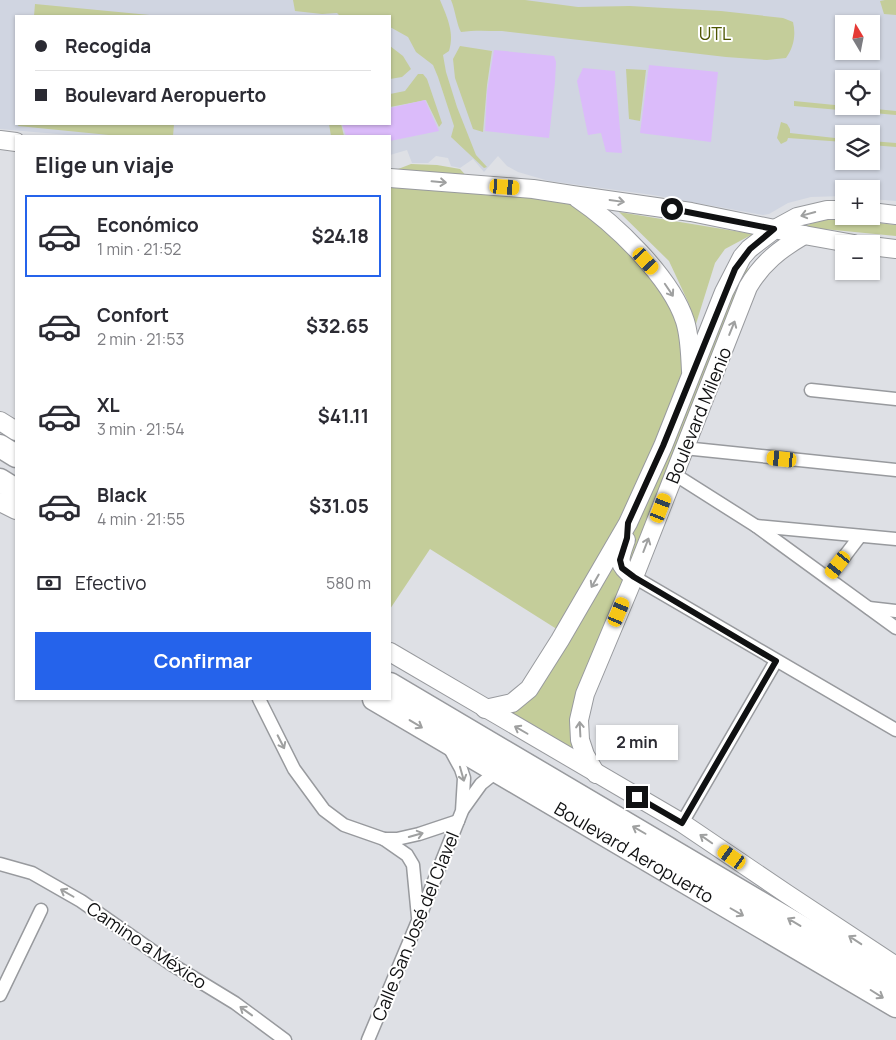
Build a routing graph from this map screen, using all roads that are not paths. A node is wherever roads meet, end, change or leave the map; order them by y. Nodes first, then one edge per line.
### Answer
1 (0, 140) edge
2 (15, 142) edge
3 (391, 178) edge
4 (572, 195) junction
5 (835, 210) edge
6 (880, 213) edge
7 (896, 215) edge
8 (774, 229) junction
9 (804, 235) junction
10 (835, 241) edge
11 (880, 247) edge
12 (896, 250) edge
13 (692, 376) junction
14 (811, 390) dead end
15 (896, 399) edge
16 (0, 421) edge
17 (15, 430) edge
18 (0, 446) edge
19 (684, 448) junction
20 (15, 455) edge
21 (896, 470) edge
22 (674, 474) junction
23 (0, 480) edge
24 (15, 489) edge
25 (0, 502) edge
26 (15, 510) edge
27 (628, 523) junction
28 (756, 526) junction
29 (860, 536) junction
30 (896, 539) edge
31 (634, 577) junction
32 (828, 578) junction
33 (869, 608) junction
34 (896, 611) edge
35 (896, 628) edge
36 (391, 653) edge
37 (776, 661) junction
38 (391, 685) edge
39 (260, 700) edge
40 (376, 700) edge
41 (485, 709) junction
42 (896, 730) edge
43 (445, 741) junction
44 (496, 772) junction
45 (596, 774) junction
46 (460, 816) junction
47 (682, 823) junction
48 (384, 839) junction
49 (0, 864) edge
50 (41, 910) dead end
51 (418, 921) junction
52 (896, 966) edge
53 (896, 983) edge
54 (0, 995) edge
55 (896, 1006) edge
56 (285, 1040) edge
57 (368, 1040) edge

1 - 2 street
3 -> 4 street
4 -> 8 street
4 -> 13 street
5 -> 8 street, Boulevard Milenio
6 - 7 street
8 - 9 street
8 - 13 street, Boulevard Milenio
9 - 10 street
19 -> 9 street, Boulevard Milenio
11 - 12 street
13 - 27 street, Boulevard Milenio
14 - 15 street
16 - 17 street
18 - 20 highway
19 - 21 street
19 - 22 street, Boulevard Milenio
22 - 28 street
31 -> 22 street, Boulevard Milenio
23 - 24 highway
25 - 26 street
27 - 31 street
27 -> 41 street, Boulevard Milenio
28 - 29 street
28 - 32 street
29 - 30 street
29 - 32 street
31 - 37 street
45 -> 31 street, Boulevard Milenio
32 - 33 street
33 - 34 street
33 - 35 street
36 - 41 street
37 - 42 street
37 - 47 street
53 -> 38 highway, Boulevard Aeropuerto
39 -> 48 street
40 -> 43 highway, Boulevard Aeropuerto
45 -> 41 street
43 - 44 highway, Boulevard Aeropuerto
43 -> 46 street, Calle San José del Clavel
44 - 46 street, Calle San José del Clavel
44 -> 55 highway, Boulevard Aeropuerto
45 - 47 street
48 -> 46 street
46 - 51 street, Calle San José del Clavel
52 -> 47 street
48 - 51 street
56 -> 49 street, Camino a México
50 - 54 street
51 - 57 street, Calle San José del Clavel

